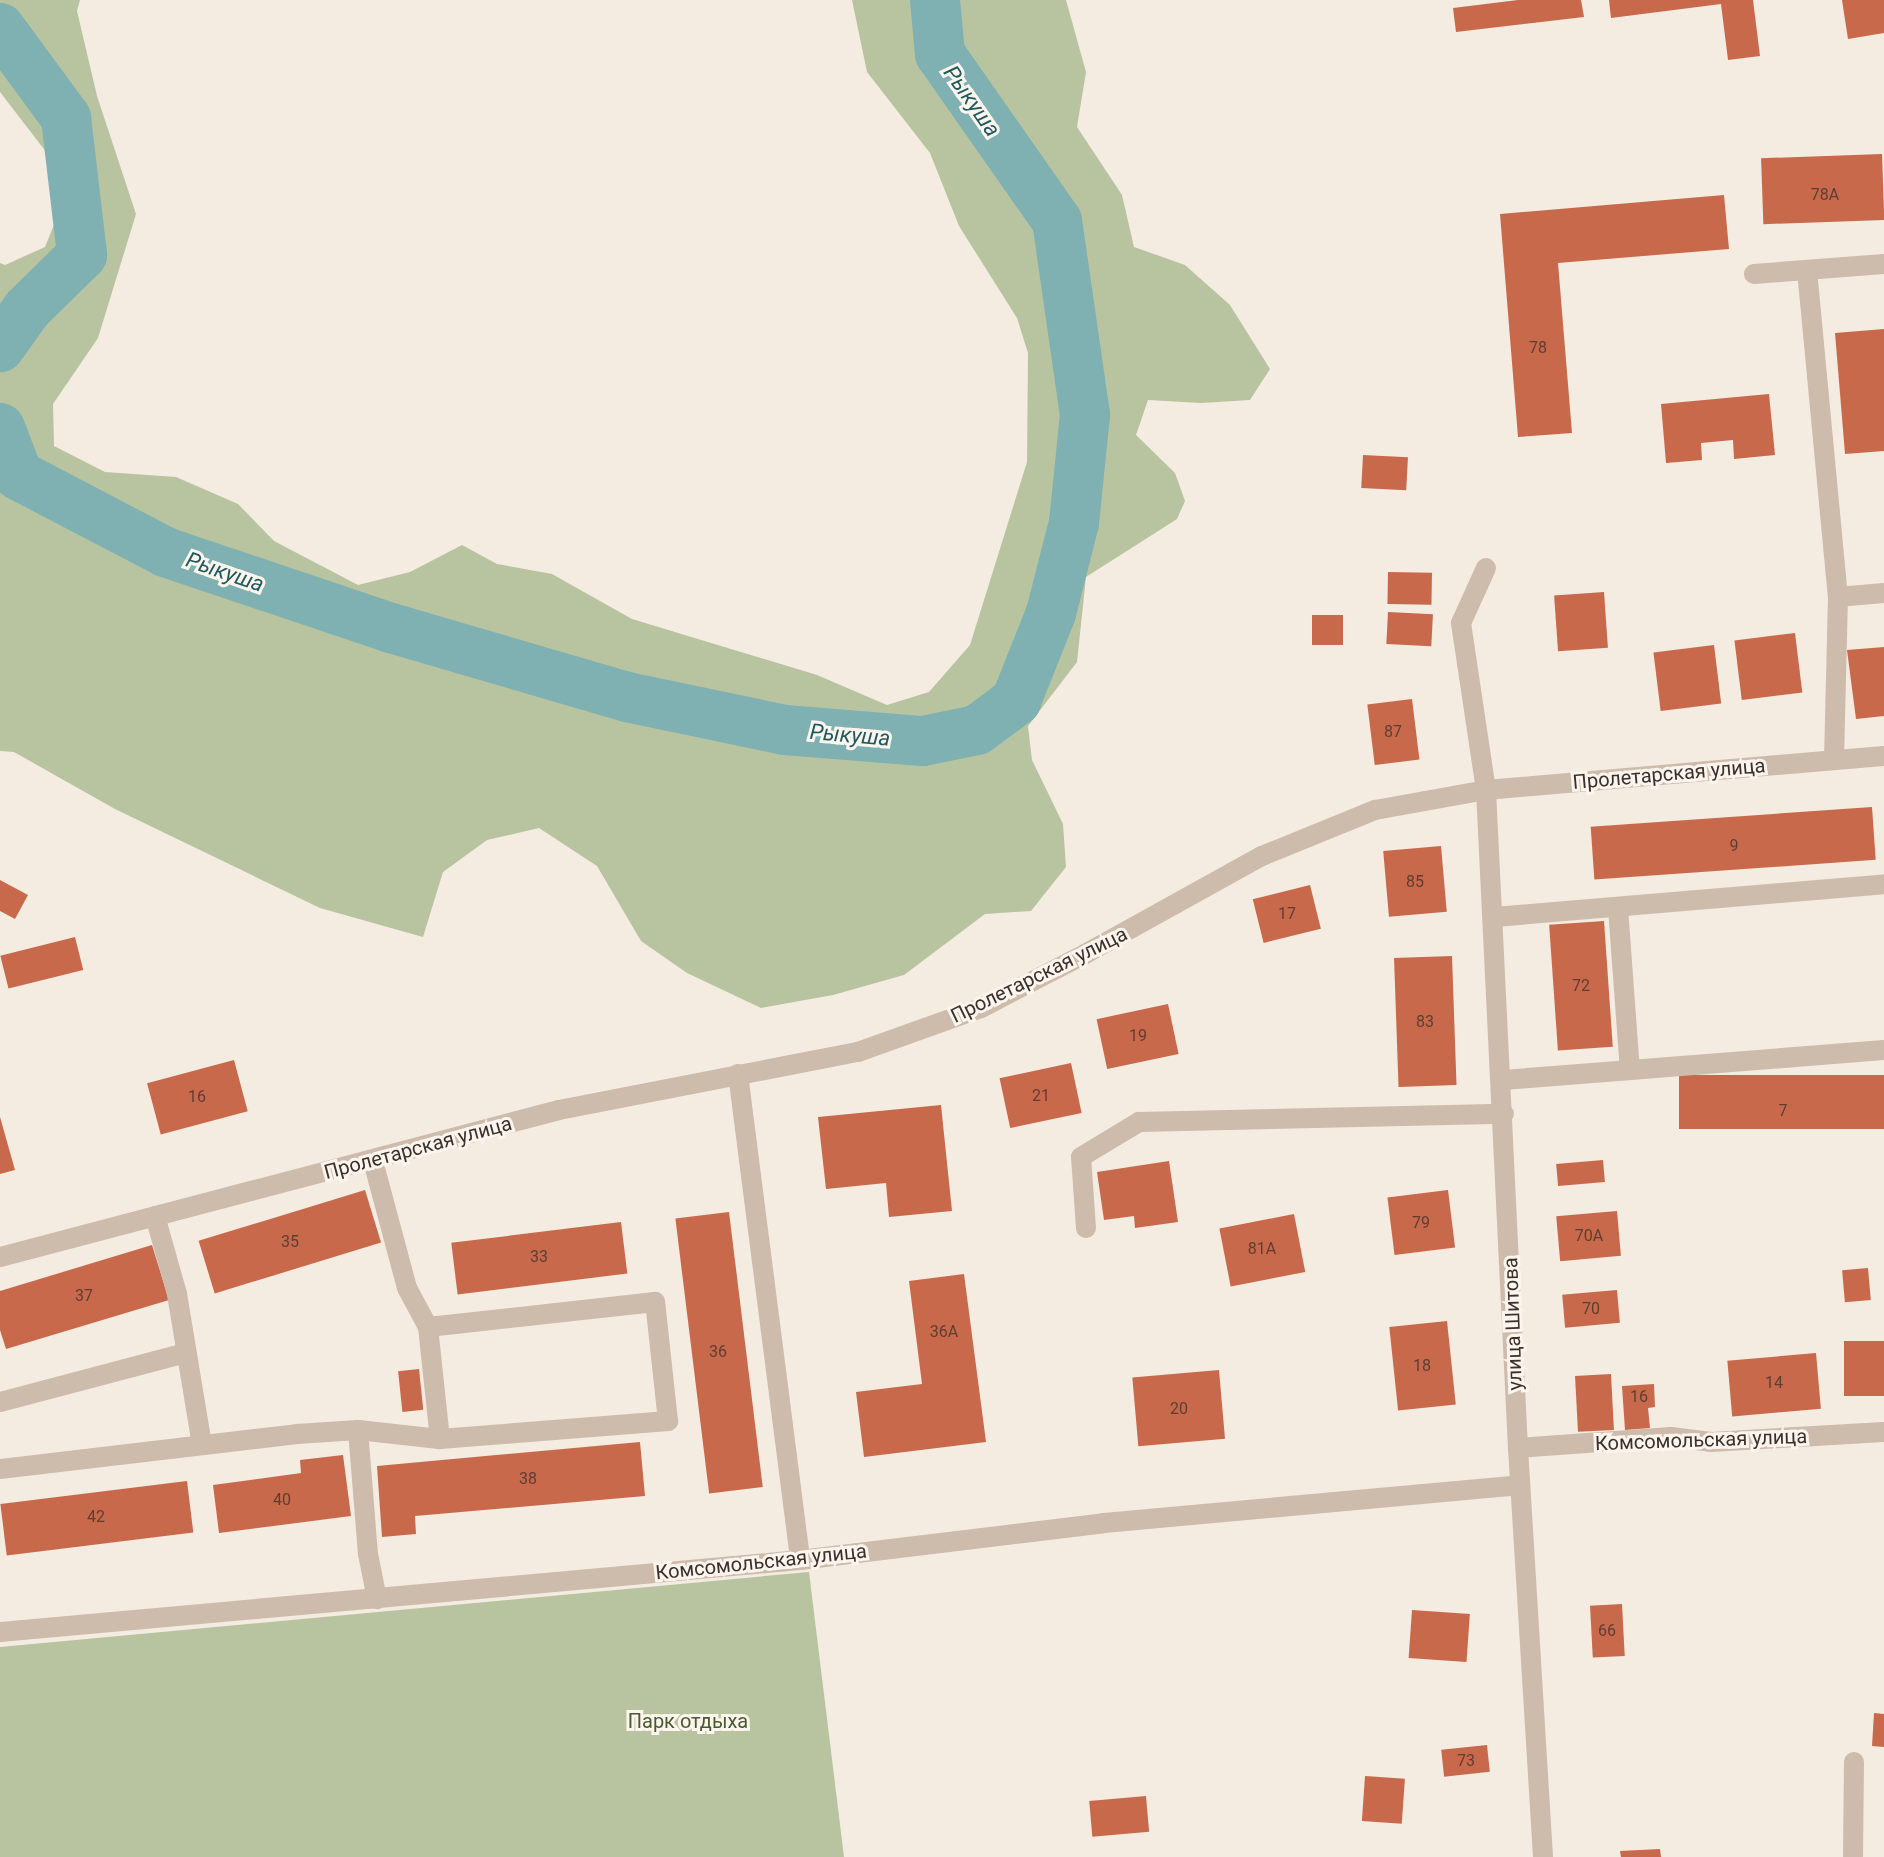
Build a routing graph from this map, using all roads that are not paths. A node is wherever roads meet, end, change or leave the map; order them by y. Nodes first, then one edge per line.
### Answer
1 (1884, 264) edge
2 (1807, 270) junction
3 (1754, 274) dead end
4 (1486, 568) dead end
5 (1884, 593) edge
6 (1838, 597) junction
7 (1884, 756) edge
8 (1834, 760) junction
9 (1486, 790) junction
10 (1884, 884) edge
11 (1618, 908) junction
12 (1495, 917) junction
13 (1884, 1050) edge
14 (1630, 1070) junction
15 (738, 1074) junction
16 (1503, 1080) junction
17 (1504, 1114) junction
18 (373, 1161) junction
19 (155, 1216) junction
20 (1086, 1228) dead end
21 (0, 1257) edge
22 (428, 1327) junction
23 (185, 1353) junction
24 (0, 1402) edge
25 (358, 1430) junction
26 (1884, 1432) edge
27 (440, 1439) junction
28 (202, 1445) junction
29 (1518, 1448) junction
30 (0, 1469) edge
31 (1520, 1485) junction
32 (800, 1560) junction
33 (377, 1599) junction
34 (0, 1632) edge
35 (1854, 1762) dead end
36 (1543, 1857) edge
37 (1853, 1857) edge

1 - 2 street
2 - 3 street
2 - 6 street
4 - 9 street, улица Шитова
5 - 6 street
6 - 8 street
7 - 8 street, Пролетарская улица
8 - 9 street, Пролетарская улица
9 - 12 street, улица Шитова
9 - 15 street, Пролетарская улица
10 - 11 street
11 - 12 street
11 - 14 street
12 - 16 street, улица Шитова
13 - 14 street
14 - 16 street
15 - 18 street, Пролетарская улица
15 - 32 street
16 - 17 street, улица Шитова
17 - 20 street
17 - 29 street, улица Шитова
18 - 19 street, Пролетарская улица
18 - 22 street
19 - 21 street, Пролетарская улица
19 - 23 street
22 - 27 street
22 - 27 street
23 - 24 street
23 - 28 street
25 - 27 street
25 - 28 street
25 - 33 street
26 - 29 street, Комсомольская улица
28 - 30 street
29 - 31 street, улица Шитова
31 - 32 street, Комсомольская улица
31 - 36 street, улица Шитова
32 - 33 street, Комсомольская улица
33 - 34 street, Комсомольская улица
35 - 37 street

